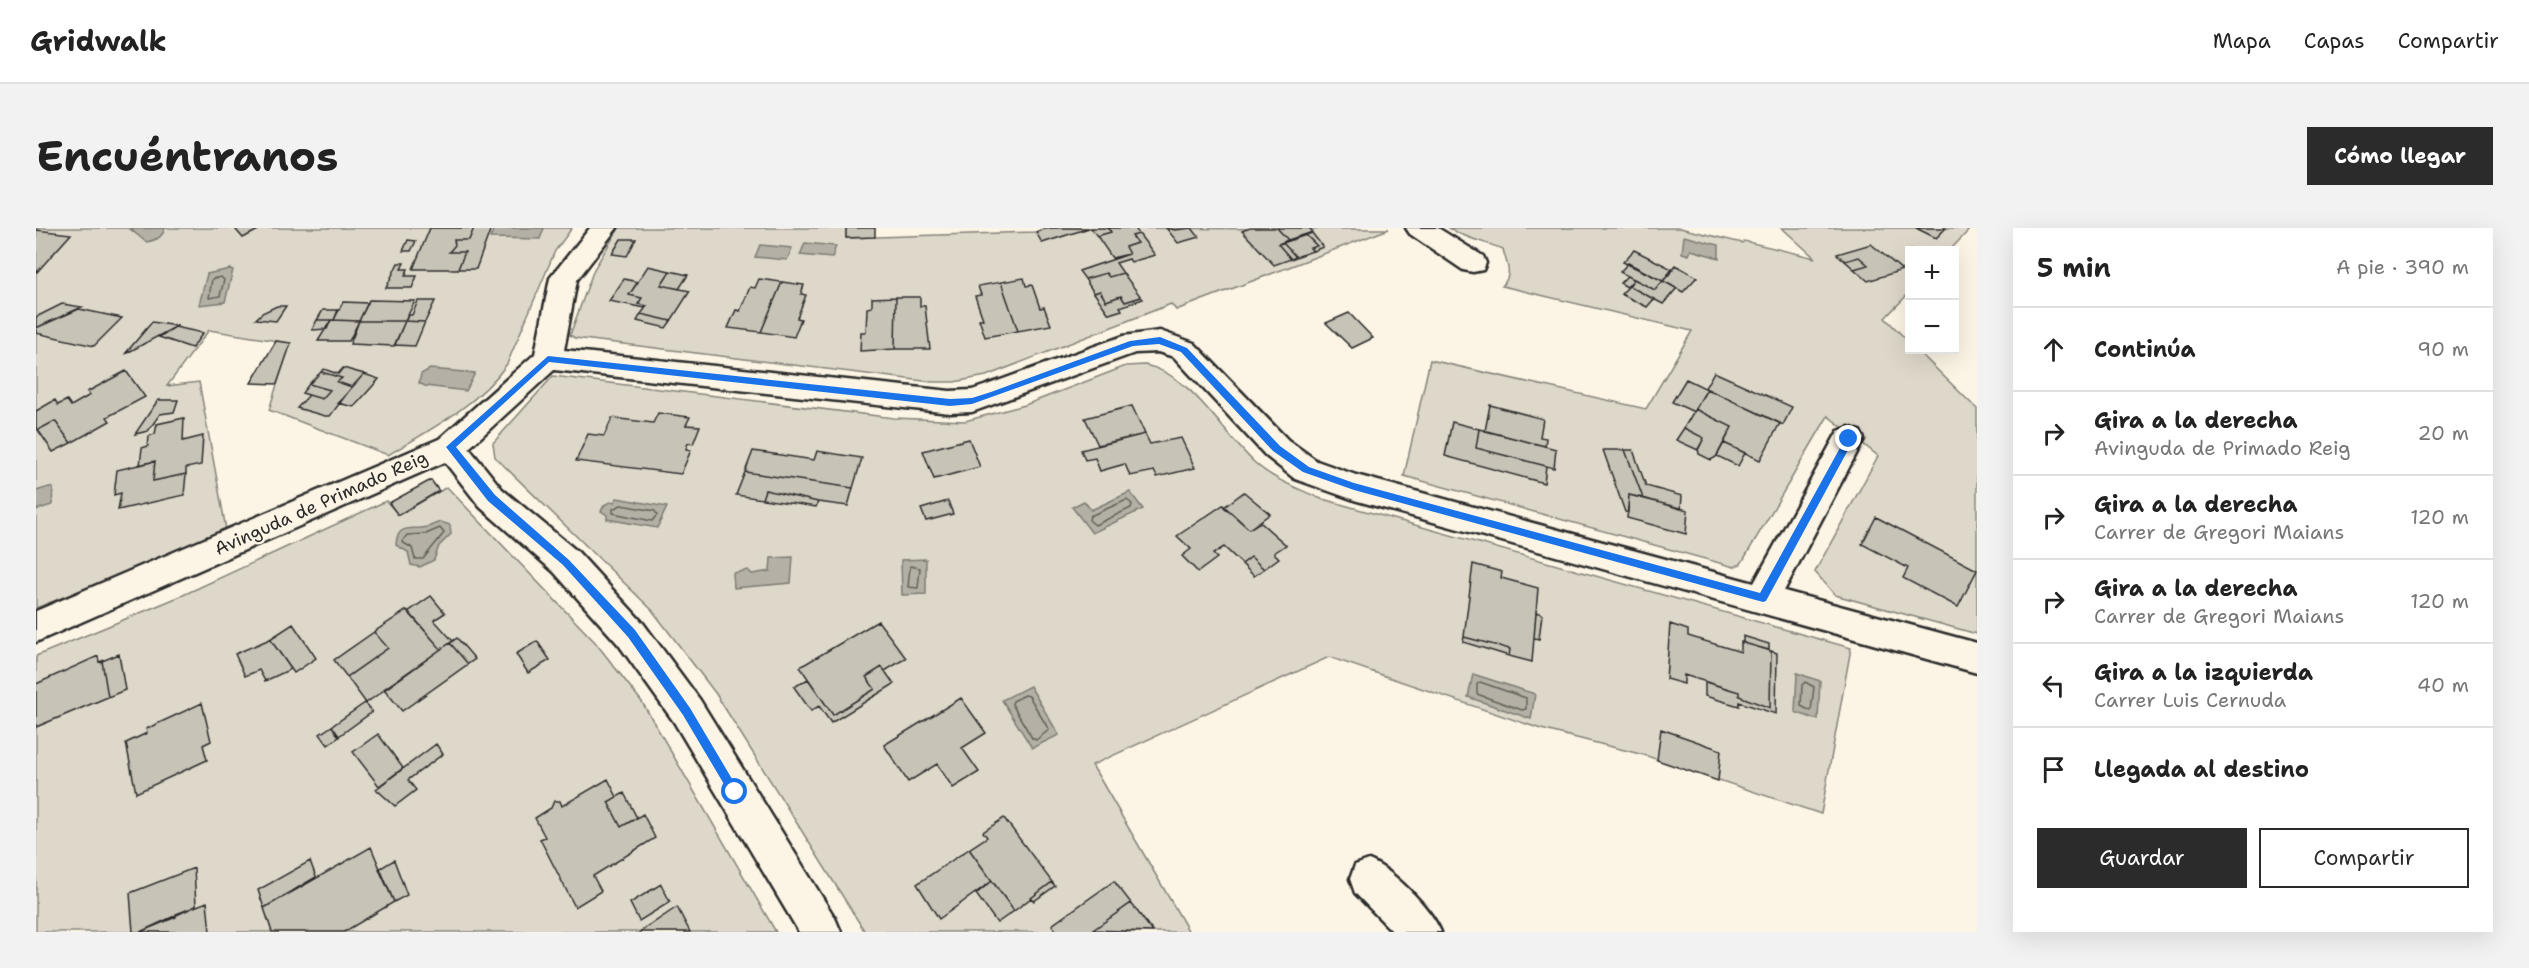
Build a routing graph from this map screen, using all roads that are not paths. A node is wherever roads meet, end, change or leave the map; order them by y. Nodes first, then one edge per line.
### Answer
1 (604, 228) edge
2 (1419, 228) edge
3 (1473, 263) dead end
4 (548, 359) junction
5 (1849, 439) dead end
6 (450, 447) junction
7 (1763, 598) junction
8 (36, 627) edge
9 (1977, 658) edge
10 (1369, 879) dead end
11 (821, 932) edge
12 (1421, 932) edge

1 - 4 street
2 - 3 street
4 - 6 street, Avinguda de Primado Reig
4 - 7 street
5 - 7 street
6 - 8 street, Avinguda de Primado Reig
6 - 11 street
7 - 9 street
10 - 12 street

